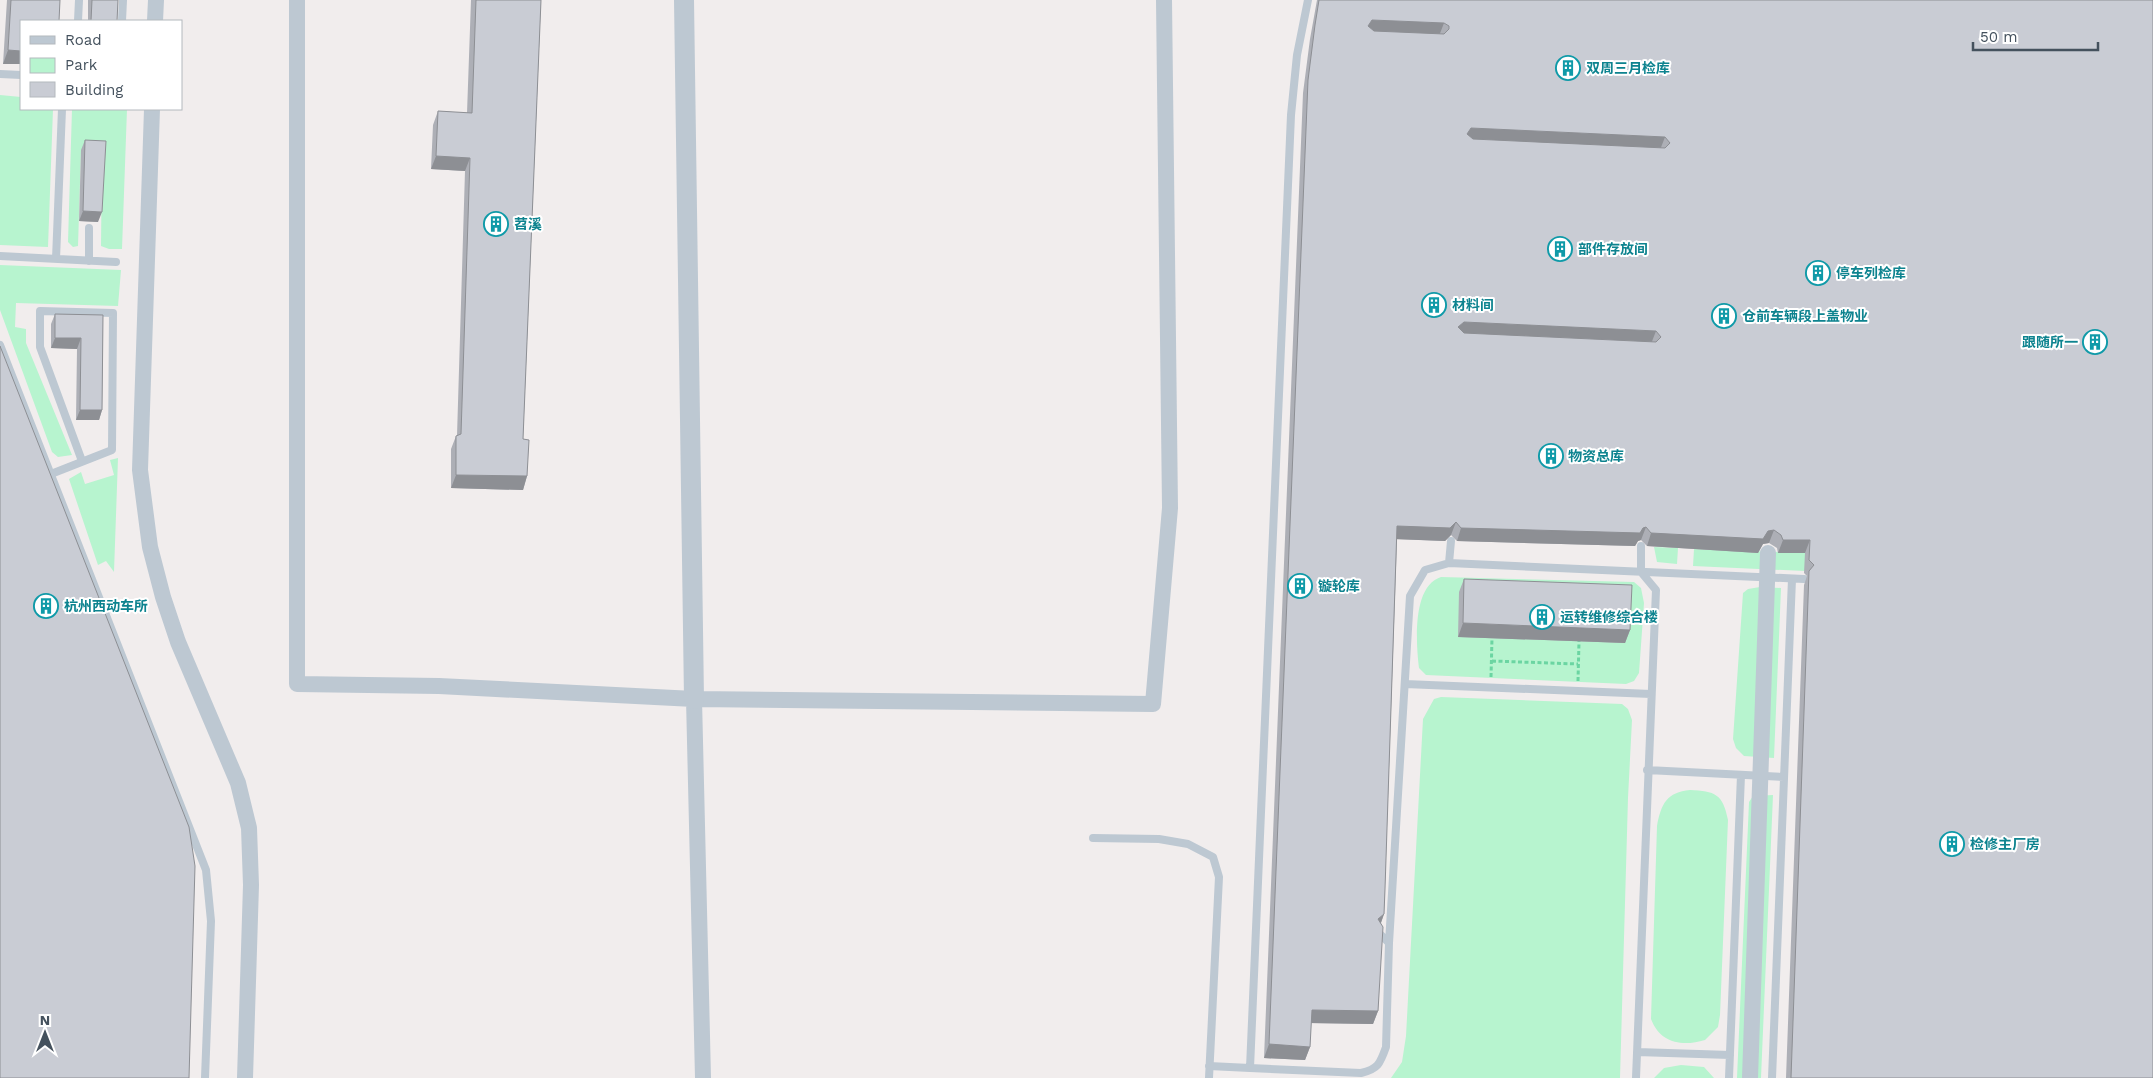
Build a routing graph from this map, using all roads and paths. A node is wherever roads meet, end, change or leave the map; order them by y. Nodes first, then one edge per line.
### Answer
1 (79, 0) edge
2 (123, 0) edge
3 (156, 0) edge
4 (297, 0) edge
5 (684, 0) edge
6 (1164, 0) edge
7 (1308, 0) edge
8 (78, 20) edge
9 (122, 20) edge
10 (155, 20) edge
11 (0, 74) edge
12 (20, 75) edge
13 (62, 110) edge
14 (152, 110) edge
15 (89, 228) dead end
16 (0, 256) edge
17 (56, 259) junction
18 (89, 261) junction
19 (116, 262) dead end
20 (0, 345) edge
21 (82, 462) junction
22 (51, 474) junction
23 (1451, 541) edge
24 (1641, 546) edge
25 (1768, 553) dead end
26 (1449, 564) junction
27 (1641, 572) junction
28 (1792, 579) junction
29 (1804, 579) dead end
30 (1492, 638) edge
31 (1579, 641) edge
32 (1492, 661) junction
33 (1578, 664) junction
34 (1405, 684) junction
35 (1491, 688) junction
36 (1578, 691) junction
37 (1651, 694) junction
38 (694, 699) junction
39 (1648, 770) junction
40 (1741, 775) junction
41 (1784, 777) junction
42 (1093, 838) dead end
43 (1378, 933) edge
44 (1389, 943) junction
45 (1637, 1052) junction
46 (1730, 1055) junction
47 (1209, 1066) junction
48 (1250, 1068) junction
49 (205, 1078) edge
50 (245, 1078) edge
51 (703, 1078) edge
52 (1208, 1078) edge
53 (1636, 1078) edge
54 (1729, 1078) edge
55 (1750, 1078) edge
56 (1772, 1078) edge

1 - 8 lane
2 - 9 lane
3 - 10 street
4 - 38 street
5 - 38 street
6 - 38 street
7 - 48 lane
11 - 12 lane
13 - 17 lane
14 - 50 street
15 - 18 lane
16 - 17 lane
17 - 18 lane
18 - 19 lane
20 - 22 lane
21 - 21 lane
21 - 22 lane
22 - 49 lane
23 - 26 lane
24 - 27 lane
25 - 55 street, bridge
26 - 27 lane
26 - 34 lane
27 - 28 lane
27 - 37 lane
28 - 29 lane
28 - 41 lane
30 - 32 path
31 - 33 path
32 - 33 path
32 - 35 path
33 - 36 path
34 - 35 lane
34 - 44 lane
35 - 36 lane
36 - 37 lane
37 - 39 lane
38 - 51 street
39 - 40 lane
39 - 45 lane
40 - 41 lane
40 - 46 lane
41 - 56 lane
42 - 47 lane
43 - 44 lane
44 - 48 lane
45 - 46 lane
45 - 53 lane
46 - 54 lane
47 - 48 lane
47 - 52 lane

